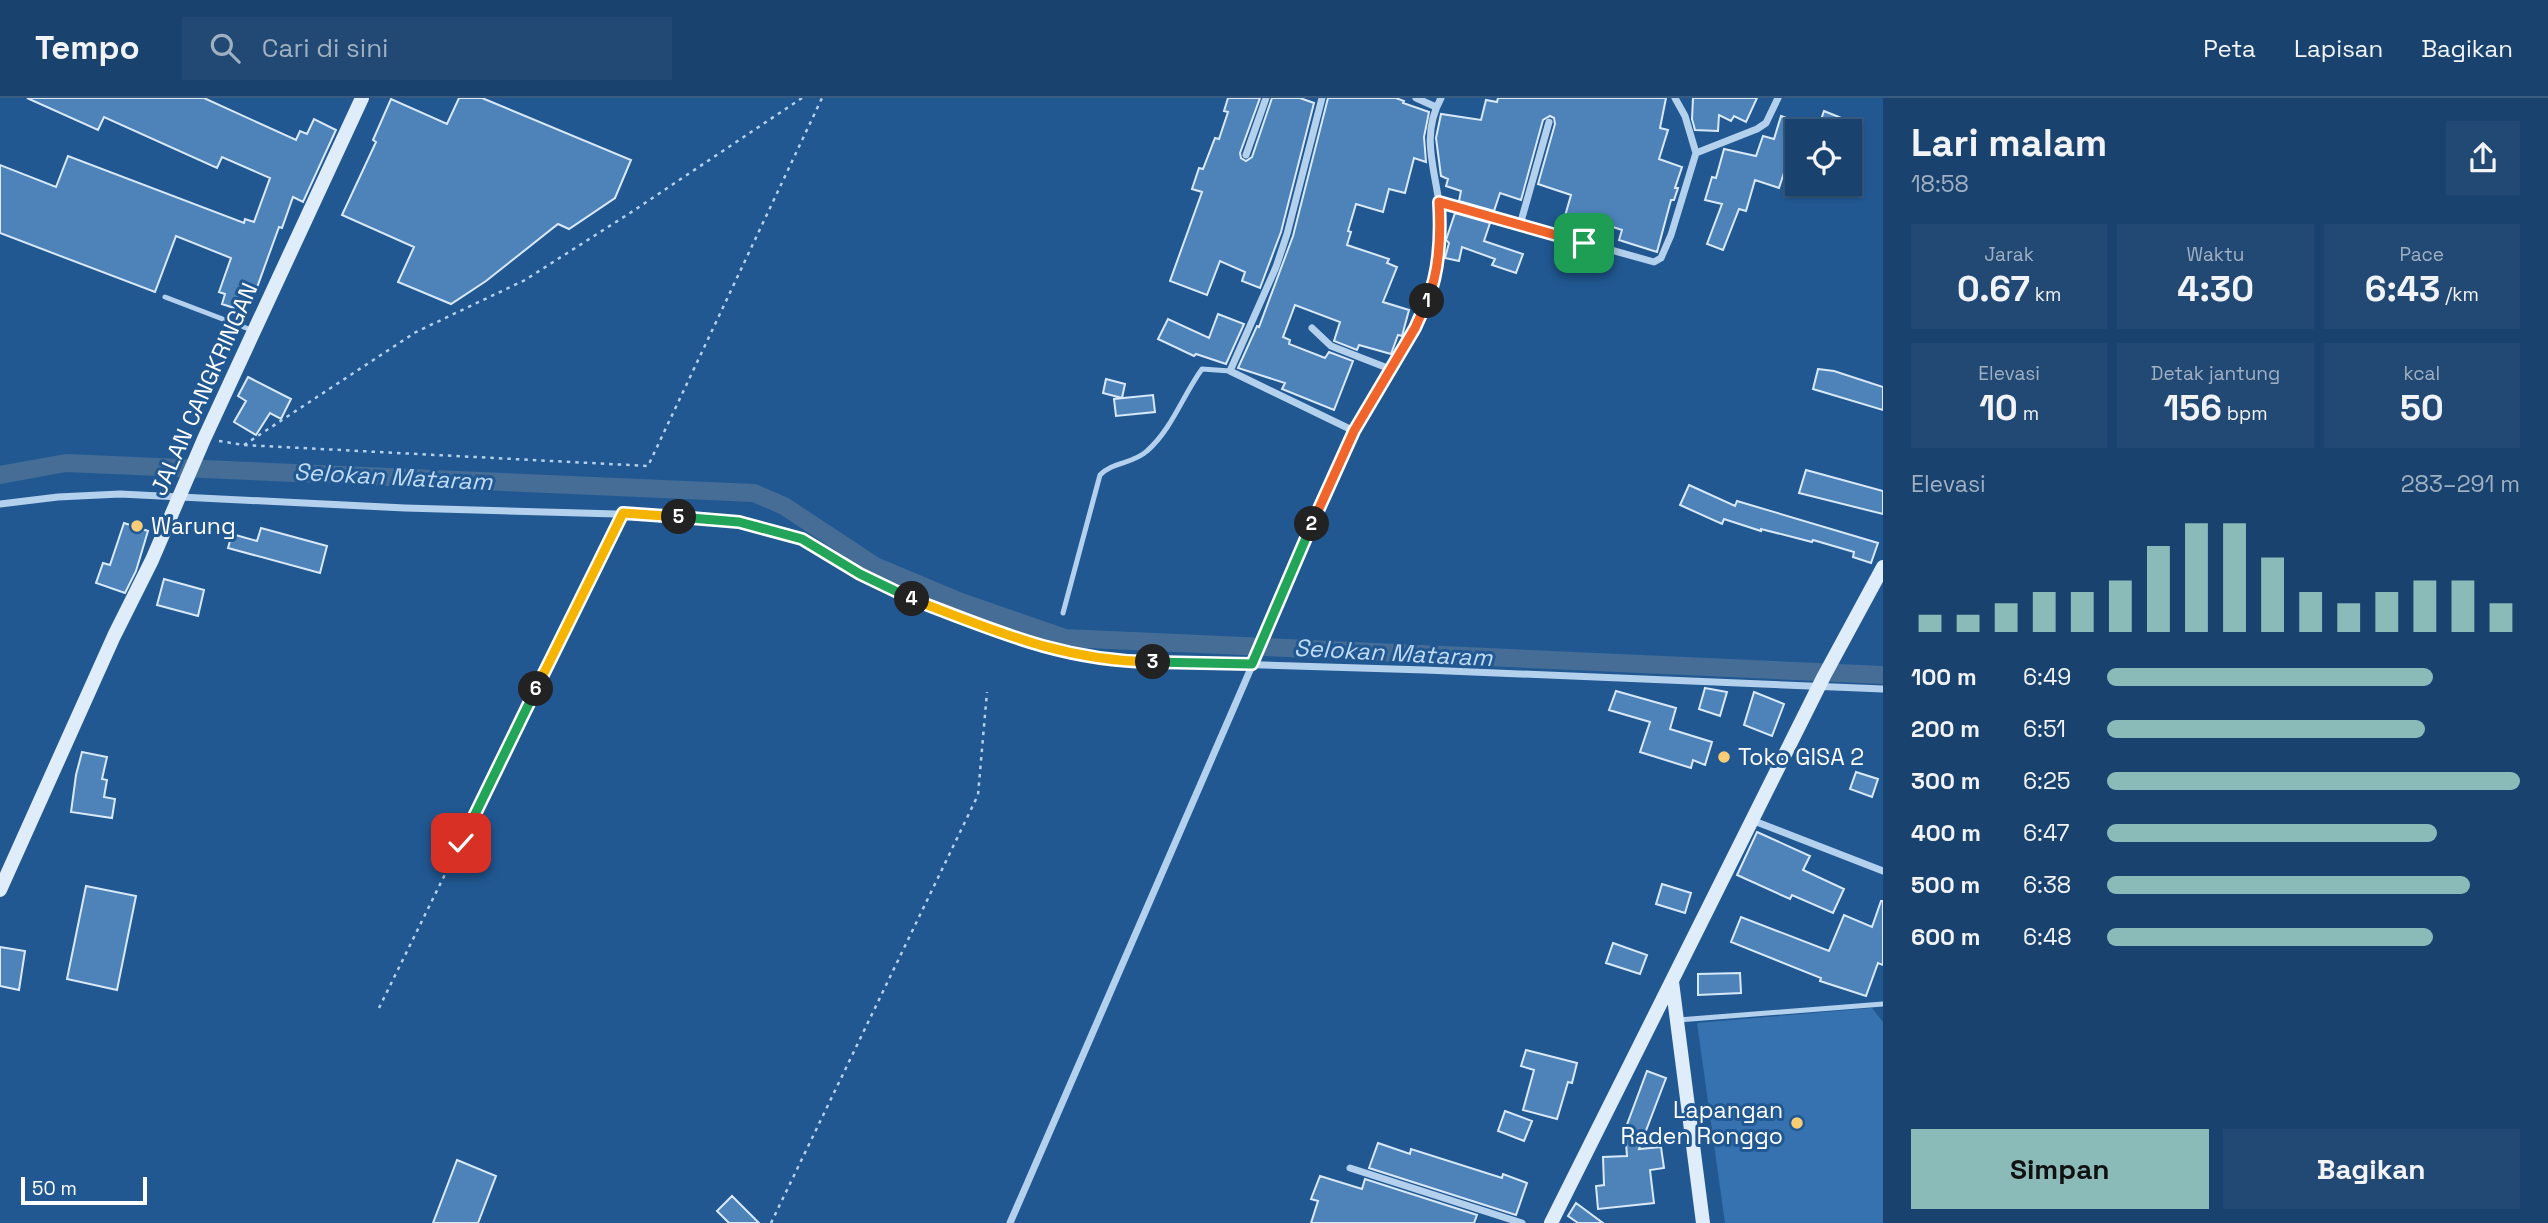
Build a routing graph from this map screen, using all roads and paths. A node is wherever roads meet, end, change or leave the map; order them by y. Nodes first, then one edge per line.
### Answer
1 (362, 98) edge
2 (802, 98) edge
3 (822, 98) edge
4 (1266, 98) edge
5 (1322, 98) edge
6 (1416, 98) edge
7 (1441, 98) edge
8 (1675, 98) edge
9 (1778, 98) edge
10 (1436, 107) junction
11 (1549, 122) dead end
12 (1696, 153) junction
13 (1245, 155) dead end
14 (1439, 202) junction
15 (1520, 225) junction
16 (165, 297) dead end
17 (1312, 328) dead end
18 (254, 331) junction
19 (1390, 369) junction
20 (1230, 371) junction
21 (1354, 431) junction
22 (204, 439) junction
23 (244, 445) junction
24 (183, 492) junction
25 (0, 504) edge
26 (623, 513) junction
27 (1883, 567) edge
28 (1063, 613) dead end
29 (1252, 664) junction
30 (1822, 682) junction
31 (1883, 690) edge
32 (987, 692) dead end
33 (1754, 821) junction
34 (5, 868) edge
35 (1883, 871) edge
36 (0, 890) edge
37 (1672, 982) junction
38 (1883, 1004) edge
39 (379, 1008) dead end
40 (1678, 1020) junction
41 (1350, 1168) dead end
42 (771, 1223) edge
43 (1010, 1223) edge
44 (1522, 1223) edge
45 (1552, 1223) edge
46 (1703, 1223) edge

1 - 18 main road, JALAN CANGKRINGAN
2 - 23 path
3 - 23 path
4 - 13 street
5 - 20 street
6 - 10 street
7 - 10 street
8 - 12 street
9 - 12 street
10 - 14 street
11 - 15 street
12 - 15 street
14 - 15 street
14 - 19 street
16 - 18 lane
17 - 19 street
18 - 22 main road, JALAN CANGKRINGAN
19 - 21 street
20 - 21 street
20 - 28 lane
21 - 29 street
22 - 23 path
22 - 24 main road, JALAN CANGKRINGAN
24 - 25 street
24 - 26 street
24 - 34 main road, JALAN CANGKRINGAN
26 - 29 street
26 - 39 path
27 - 30 main road
29 - 30 street
29 - 43 street
30 - 31 street
30 - 33 main road
32 - 42 path
33 - 35 street
33 - 37 main road
34 - 36 main road, JALAN CANGKRINGAN
37 - 40 main road
37 - 45 main road
38 - 40 lane
40 - 46 main road
41 - 44 street

